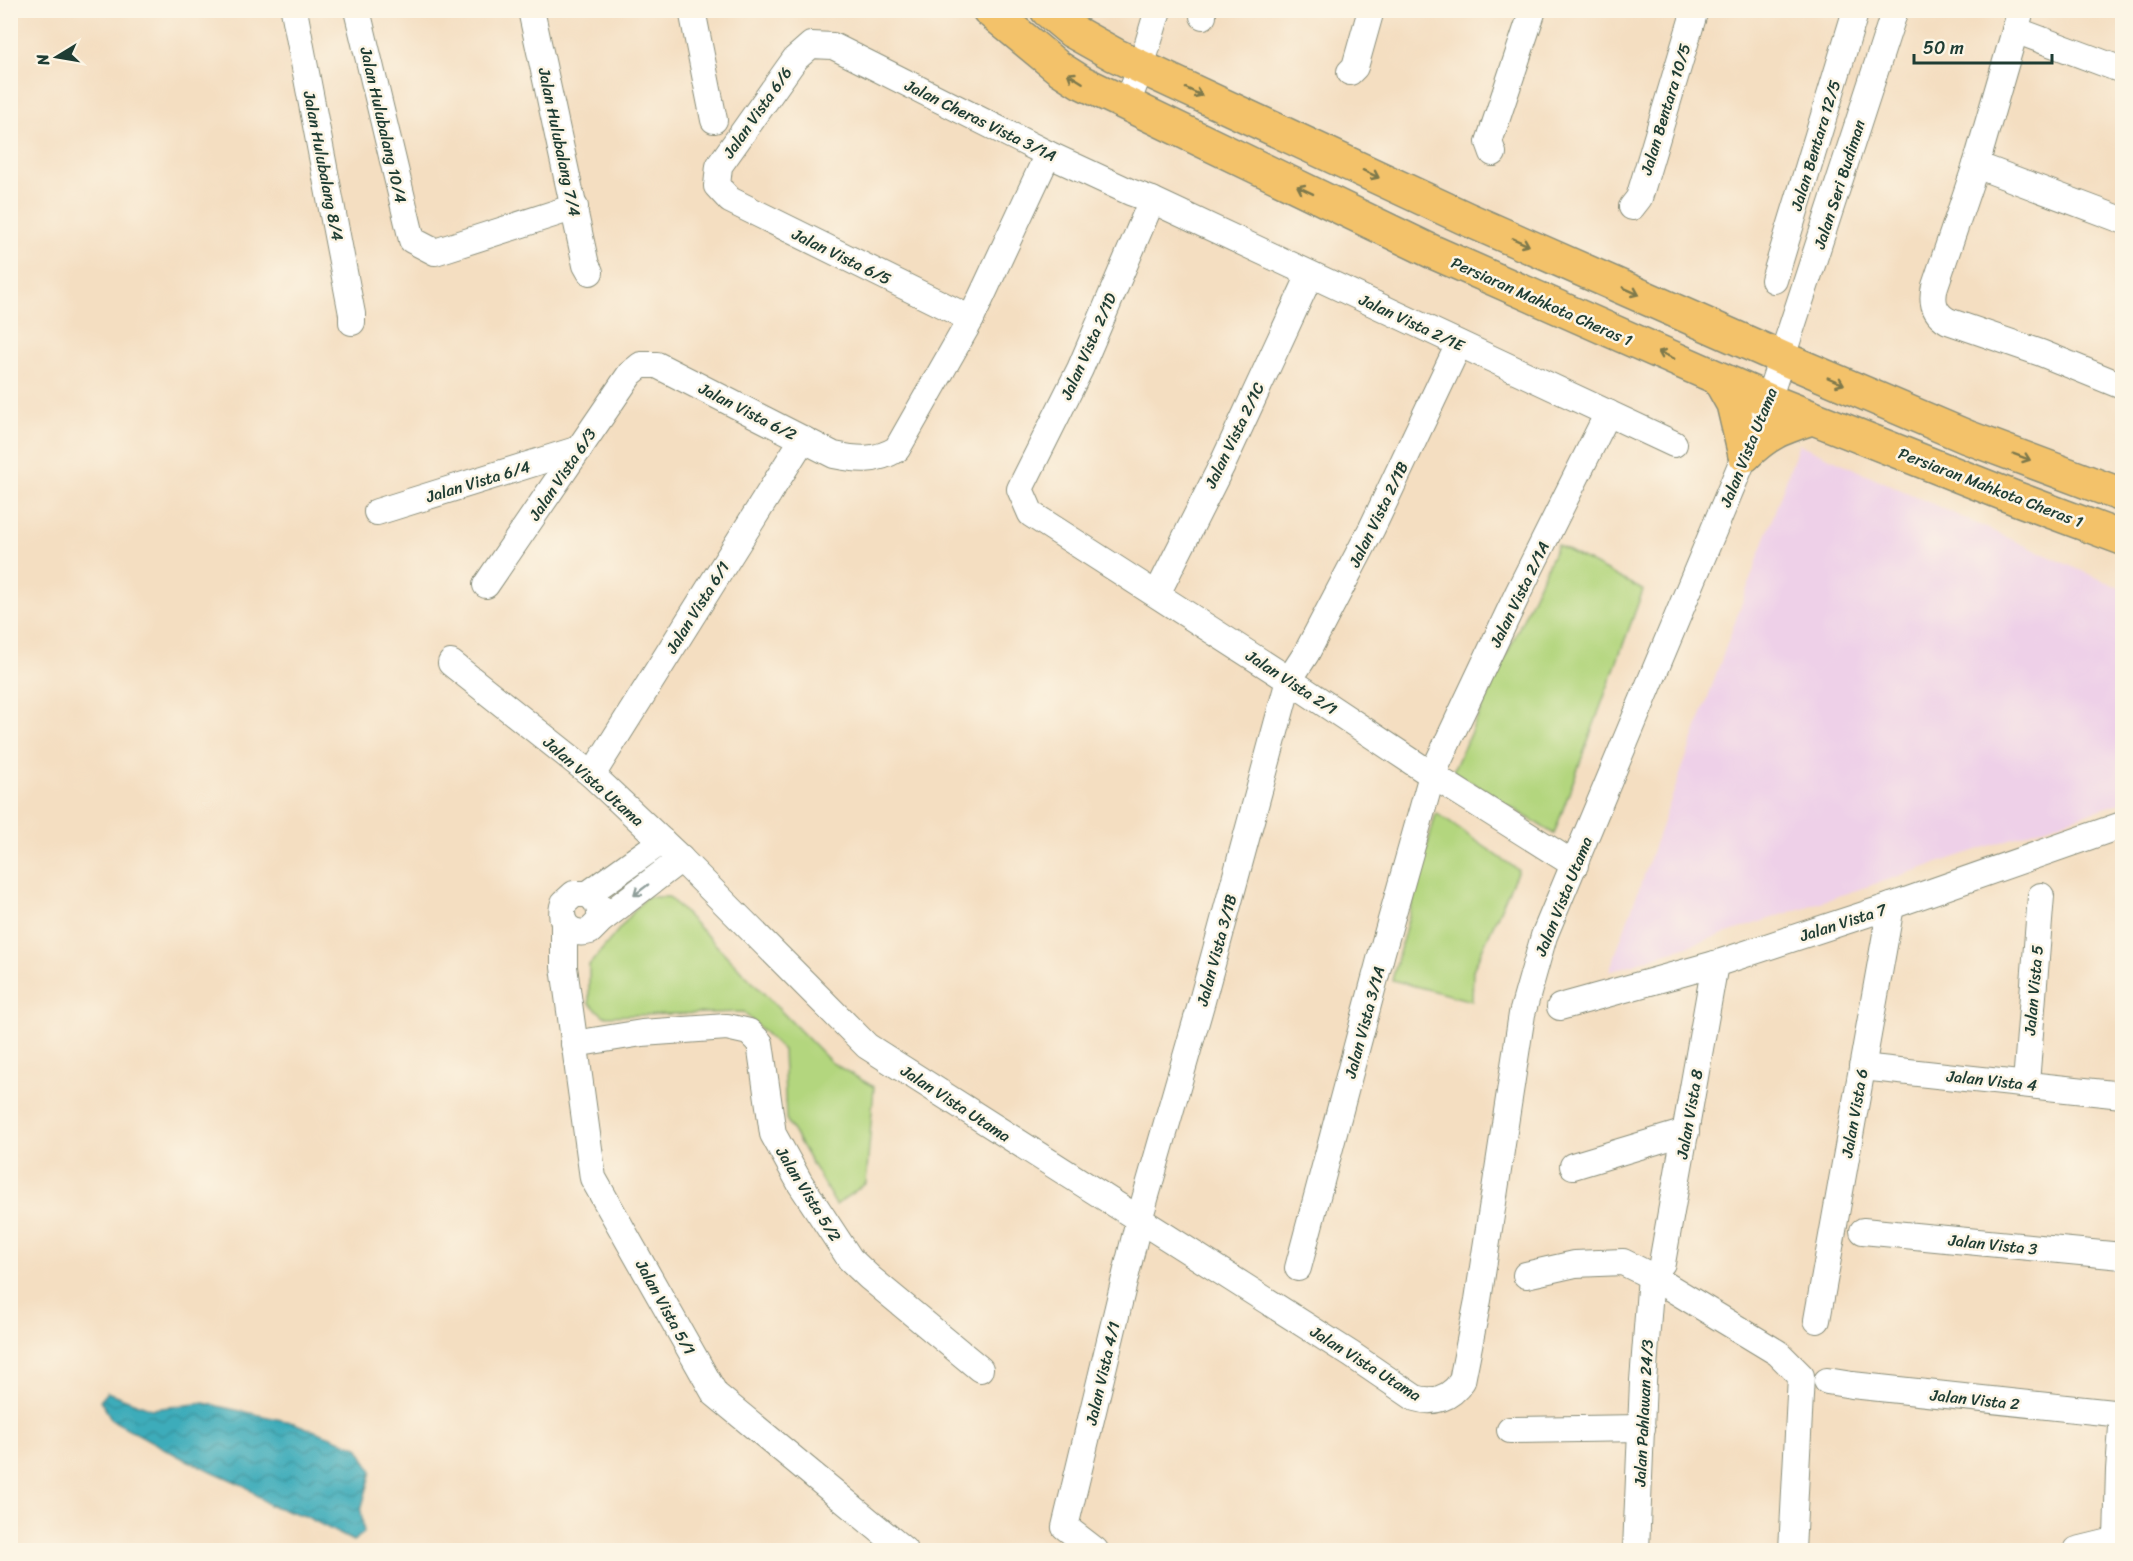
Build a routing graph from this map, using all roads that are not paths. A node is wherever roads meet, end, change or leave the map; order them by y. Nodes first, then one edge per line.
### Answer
1 (294, 10) edge
2 (357, 10) edge
3 (531, 10) edge
4 (692, 10) edge
5 (989, 10) edge
6 (1047, 10) edge
7 (1158, 10) edge
8 (1371, 10) edge
9 (1533, 10) edge
10 (1695, 10) edge
11 (1856, 10) edge
12 (1895, 10) edge
13 (2018, 20) edge
14 (811, 45) joint
15 (1141, 67) junction
16 (2122, 70) edge
17 (1350, 72) dead end
18 (1127, 104) junction
19 (714, 120) dead end
20 (1493, 153) dead end
21 (1048, 154) junction
22 (1977, 165) junction
23 (717, 186) joint
24 (1152, 200) junction
25 (575, 207) junction
26 (1632, 207) dead end
27 (2122, 220) edge
28 (590, 272) dead end
29 (1310, 275) junction
30 (1774, 280) dead end
31 (971, 319) junction
32 (352, 322) dead end
33 (1459, 344) junction
34 (1782, 358) junction
35 (641, 365) joint
36 (1719, 379) junction
37 (2122, 386) edge
38 (1768, 400) junction
39 (1608, 413) junction
40 (1812, 418) junction
41 (803, 439) junction
42 (1674, 444) dead end
43 (579, 449) junction
44 (1745, 455) junction
45 (1020, 489) joint
46 (2122, 495) edge
47 (377, 512) dead end
48 (2122, 538) edge
49 (486, 585) dead end
50 (1157, 594) junction
51 (451, 663) dead end
52 (1289, 680) junction
53 (592, 775) junction
54 (1432, 776) junction
55 (2122, 825) edge
56 (662, 841) junction
57 (681, 859) junction
58 (1575, 865) junction
59 (588, 894) junction
60 (2041, 896) dead end
61 (1891, 906) junction
62 (564, 923) junction
63 (595, 926) junction
64 (1715, 964) junction
65 (568, 982) junction
66 (1560, 1007) dead end
67 (574, 1044) junction
68 (1862, 1067) junction
69 (2026, 1083) junction
70 (2122, 1095) edge
71 (1686, 1132) junction
72 (1573, 1166) dead end
73 (1139, 1220) junction
74 (1863, 1231) dead end
75 (2122, 1256) edge
76 (1298, 1268) dead end
77 (1656, 1269) junction
78 (1526, 1275) dead end
79 (1816, 1320) dead end
80 (980, 1369) dead end
81 (1827, 1380) dead end
82 (2122, 1414) edge
83 (2122, 1427) edge
84 (1642, 1428) junction
85 (1510, 1430) dead end
86 (2120, 1539) edge
87 (904, 1551) edge
88 (1095, 1551) edge
89 (1636, 1551) edge
90 (1792, 1551) edge
91 (2077, 1551) edge

1 - 32 street, Jalan Hulubalang 8/4
2 - 25 street, Jalan Hulubalang 10/4
3 - 25 street, Jalan Hulubalang 7/4
4 - 19 street
18 -> 5 main road, Persiaran Mahkota Cheras 1
6 - 15 main road
7 - 15 street
8 - 17 street
9 - 20 street
10 - 26 street, Jalan Bentara 10/5
11 - 30 street, Jalan Bentara 12/5
12 - 34 street, Jalan Seri Budiman
13 - 16 street
13 - 22 street
14 - 21 street, Jalan Cheras Vista 3/1A
14 - 23 street, Jalan Vista 6/6
15 - 18 street
15 -> 34 main road
36 -> 18 main road, Persiaran Mahkota Cheras 1
21 - 24 street, Jalan Cheras Vista 3/1A
21 - 31 street
22 - 27 street
22 - 37 street
23 - 31 street, Jalan Vista 6/5
24 - 29 street, Jalan Vista 2/1E
24 - 45 street, Jalan Vista 2/1D
25 - 28 street, Jalan Hulubalang 7/4
29 - 33 street, Jalan Vista 2/1E
29 - 50 street, Jalan Vista 2/1C
31 - 41 street, Jalan Vista 6/2
33 - 39 street, Jalan Vista 2/1E
33 - 52 street, Jalan Vista 2/1B
34 - 38 street, Jalan Vista Utama
34 -> 46 main road
35 - 41 street, Jalan Vista 6/2
35 - 43 street, Jalan Vista 6/3
36 - 38 main road, Persiaran Mahkota Cheras 1
36 - 44 main road
38 - 40 main road, Persiaran Mahkota Cheras 1
38 - 44 street, Jalan Vista Utama
39 - 42 street, Jalan Vista 2/1E
39 - 54 street, Jalan Vista 2/1A
40 - 44 main road
40 - 48 main road, Persiaran Mahkota Cheras 1
41 - 53 street, Jalan Vista 6/1
43 - 47 street, Jalan Vista 6/4
43 - 49 street, Jalan Vista 6/3
44 - 58 street, Jalan Vista Utama
45 - 50 street, Jalan Vista 2/1
50 - 52 street, Jalan Vista 2/1
51 - 53 street, Jalan Vista Utama
52 - 54 street, Jalan Vista 2/1
52 - 73 street, Jalan Vista 3/1B
53 - 56 street, Jalan Vista Utama
54 - 58 street, Jalan Vista 2/1
54 - 76 street, Jalan Vista 3/1A
55 - 61 street, Jalan Vista 7
56 - 57 street, Jalan Vista Utama
56 - 59 street
57 -> 63 street
57 - 73 street, Jalan Vista Utama
58 - 73 street, Jalan Vista Utama
59 - 62 street
59 - 63 street
60 - 69 street, Jalan Vista 5
61 - 64 street, Jalan Vista 7
61 - 68 street, Jalan Vista 6
62 - 63 street
62 - 65 street, Jalan Vista 5/1
63 - 65 street
64 - 66 street, Jalan Vista 7
64 - 71 street, Jalan Vista 8
65 - 67 street, Jalan Vista 5/1
67 - 80 street, Jalan Vista 5/2
67 - 87 street, Jalan Vista 5/1
68 - 69 street, Jalan Vista 4
68 - 79 street, Jalan Vista 6
69 - 70 street, Jalan Vista 4
71 - 72 street
71 - 77 street, Jalan Vista 8
73 - 88 street, Jalan Vista 4/1
74 - 75 street, Jalan Vista 3
77 - 78 street
77 - 84 street, Jalan Pahlawan 24/3
77 - 90 street
81 - 82 street, Jalan Vista 2
83 - 86 street
84 - 85 street
84 - 89 street, Jalan Pahlawan 24/3
86 - 91 street

